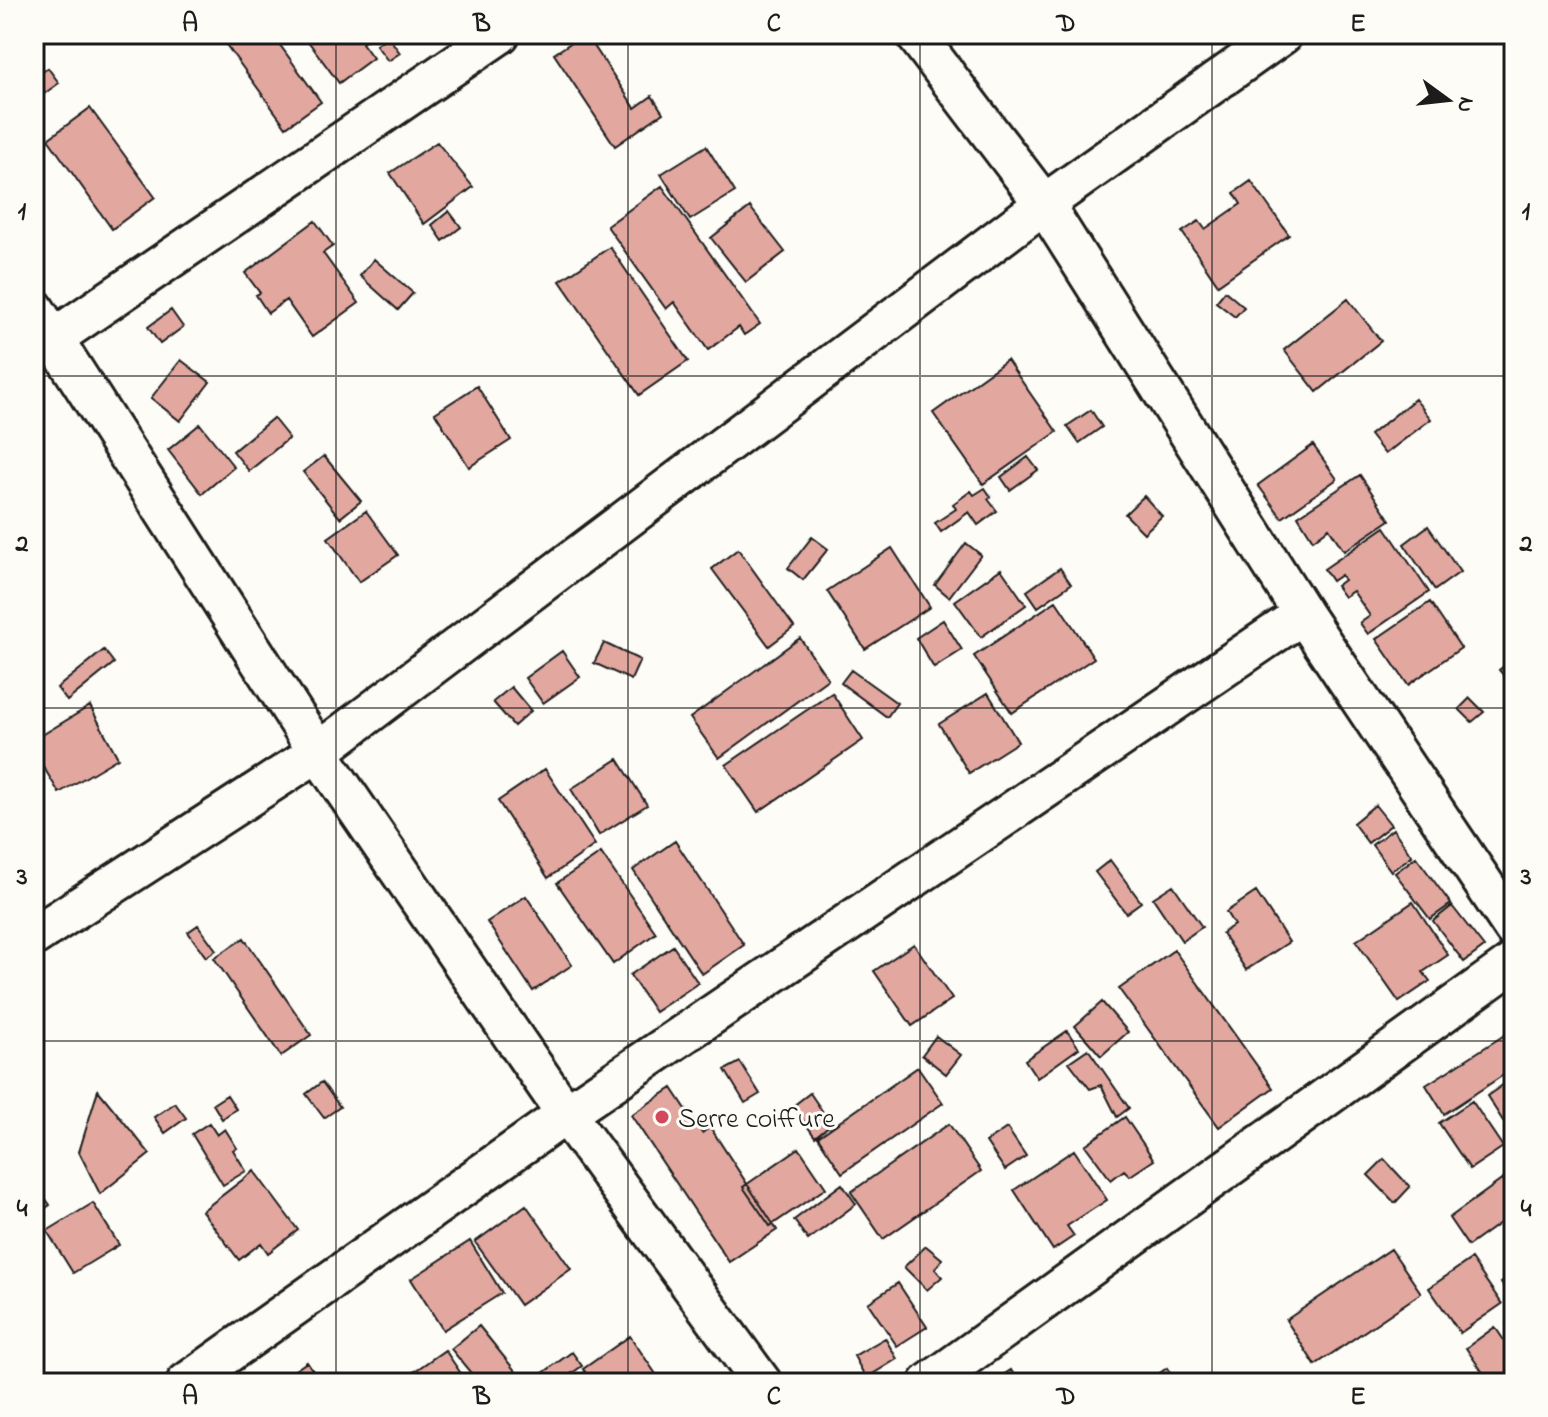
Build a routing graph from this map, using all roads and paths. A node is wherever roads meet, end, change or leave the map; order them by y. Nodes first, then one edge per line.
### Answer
1 (500, 34) edge
2 (915, 34) edge
3 (1283, 34) edge
4 (1044, 204) junction
5 (44, 323) edge
6 (1303, 614) junction
7 (318, 752) junction
8 (1514, 929) edge
9 (34, 936) edge
10 (1514, 962) edge
11 (566, 1114) junction
12 (186, 1383) edge
13 (762, 1383) edge
14 (929, 1383) edge

1 - 5 street
2 - 4 street
3 - 4 street
4 - 6 street
4 - 7 street
5 - 7 street
6 - 8 street
6 - 11 street
7 - 9 street
7 - 11 street
10 - 14 street
11 - 12 street
11 - 13 street

